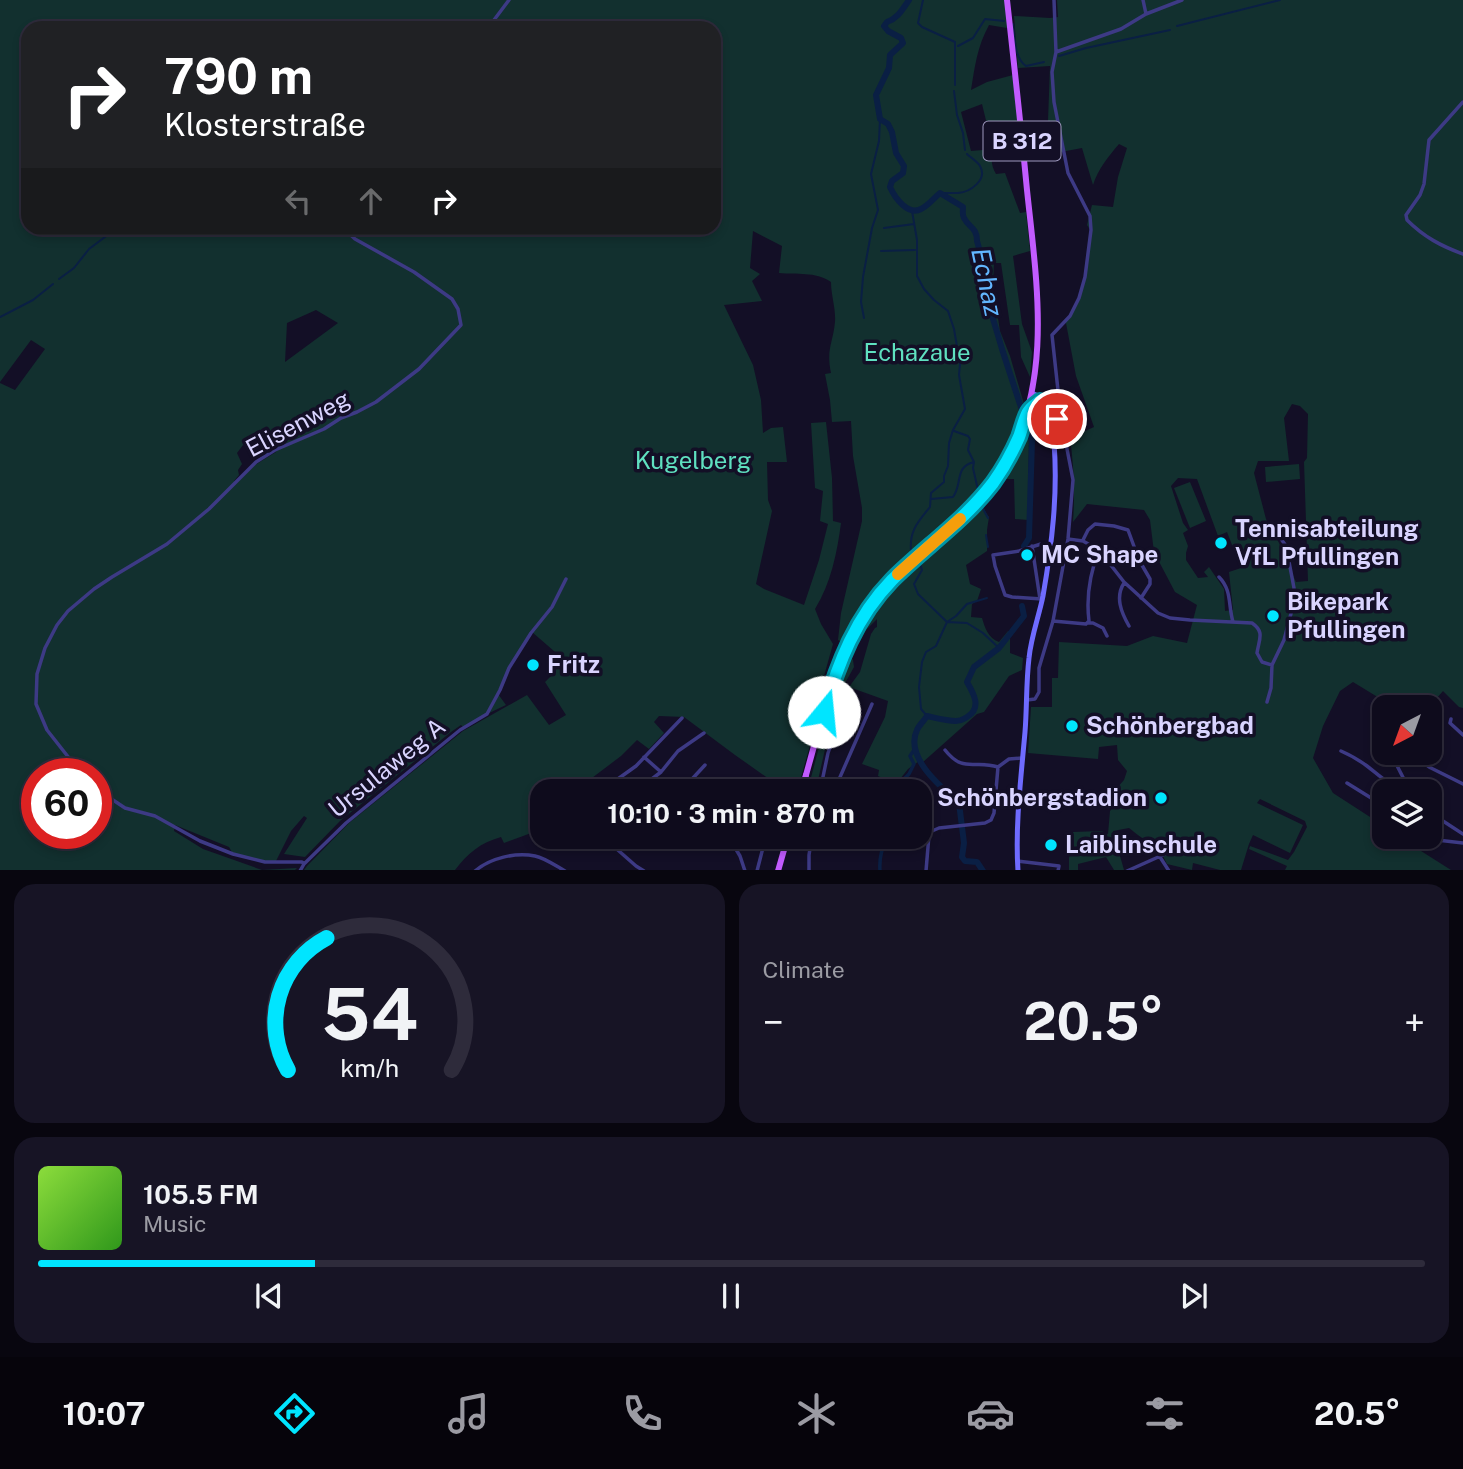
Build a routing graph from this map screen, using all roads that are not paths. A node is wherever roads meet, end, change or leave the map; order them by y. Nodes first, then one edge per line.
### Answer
1 (509, 0) edge
2 (1007, 0) edge
3 (1054, 0) edge
4 (1143, 0) edge
5 (1182, 0) edge
6 (1146, 14) junction
7 (493, 21) edge
8 (1056, 52) junction
9 (1463, 102) edge
10 (351, 235) edge
11 (1463, 254) edge
12 (1032, 395) junction
13 (1040, 401) junction
14 (1048, 405) junction
15 (1027, 414) junction
16 (1061, 418) junction
17 (1052, 419) junction
18 (1277, 533) dead end
19 (1068, 540) junction
20 (1083, 541) junction
21 (1041, 544) dead end
22 (1032, 546) junction
23 (1099, 550) junction
24 (1219, 577) dead end
25 (566, 579) dead end
26 (1124, 582) junction
27 (1141, 598) junction
28 (1041, 599) junction
29 (1053, 621) junction
30 (1233, 622) junction
31 (1087, 623) junction
32 (1129, 626) dead end
33 (1107, 636) dead end
34 (1272, 665) junction
35 (847, 687) dead end
36 (1027, 701) junction
37 (1267, 702) dead end
38 (872, 704) dead end
39 (682, 718) dead end
40 (1451, 719) dead end
41 (704, 733) dead end
42 (1463, 735) edge
43 (946, 750) dead end
44 (1341, 751) dead end
45 (644, 757) junction
46 (69, 758) edge
47 (1022, 758) junction
48 (705, 765) dead end
49 (1426, 765) edge
50 (998, 767) junction
51 (660, 772) junction
52 (619, 779) edge
53 (651, 779) edge
54 (692, 779) edge
55 (805, 779) edge
56 (822, 779) edge
57 (839, 779) edge
58 (1384, 779) edge
59 (1347, 783) dead end
60 (1463, 784) edge
61 (112, 799) edge
62 (1372, 799) edge
63 (1442, 820) edge
64 (1463, 834) edge
65 (1442, 841) edge
66 (1463, 843) edge
67 (617, 849) edge
68 (736, 849) edge
69 (763, 849) edge
70 (784, 849) edge
71 (810, 849) edge
72 (1017, 861) junction
73 (304, 864) junction
74 (1059, 868) edge
75 (300, 870) edge
76 (475, 870) edge
77 (565, 870) edge
78 (645, 870) edge
79 (745, 870) edge
80 (757, 870) edge
81 (778, 870) edge
82 (809, 870) edge
83 (926, 870) edge
84 (1018, 870) edge
85 (1127, 870) edge
86 (1169, 870) edge

1 - 7 street
2 - 12 main road, B 312
3 - 8 street
4 - 6 street
5 - 6 street
6 - 8 street
8 - 16 street
9 - 11 street
10 - 46 street, Elisenweg
12 - 13 main road
12 - 14 main road
12 - 15 main road, B 312
13 - 14 main road
13 - 15 main road
14 - 17 main road
15 - 55 main road, B 312, bridge
16 - 17 street
16 - 19 street
17 - 28 main road
18 - 34 street
19 - 20 street
19 - 29 street
20 - 23 street
20 - 27 street
21 - 22 street
22 - 28 street
22 - 28 street
23 - 26 street
23 - 31 street
24 - 30 street
25 - 73 street, Ursulaweg A
26 - 27 street
26 - 32 street
27 - 30 street
28 - 36 main road
29 - 31 street
29 - 36 street
30 - 34 street
31 - 33 street
34 - 37 street
35 - 56 street
36 - 47 main road
38 - 57 street
39 - 45 street
40 - 42 street
41 - 51 street
43 - 50 street
44 - 58 street
45 - 51 street
45 - 52 street
47 - 50 street
47 - 72 main road
48 - 54 street
49 - 60 street
50 - 83 street
51 - 53 street
59 - 62 street
61 - 73 street
63 - 64 street
65 - 66 street
67 - 78 street
68 - 79 street
69 - 80 street
70 - 81 main road
71 - 82 street
72 - 74 street
72 - 84 main road
73 - 75 street
76 - 77 street
85 - 86 street

